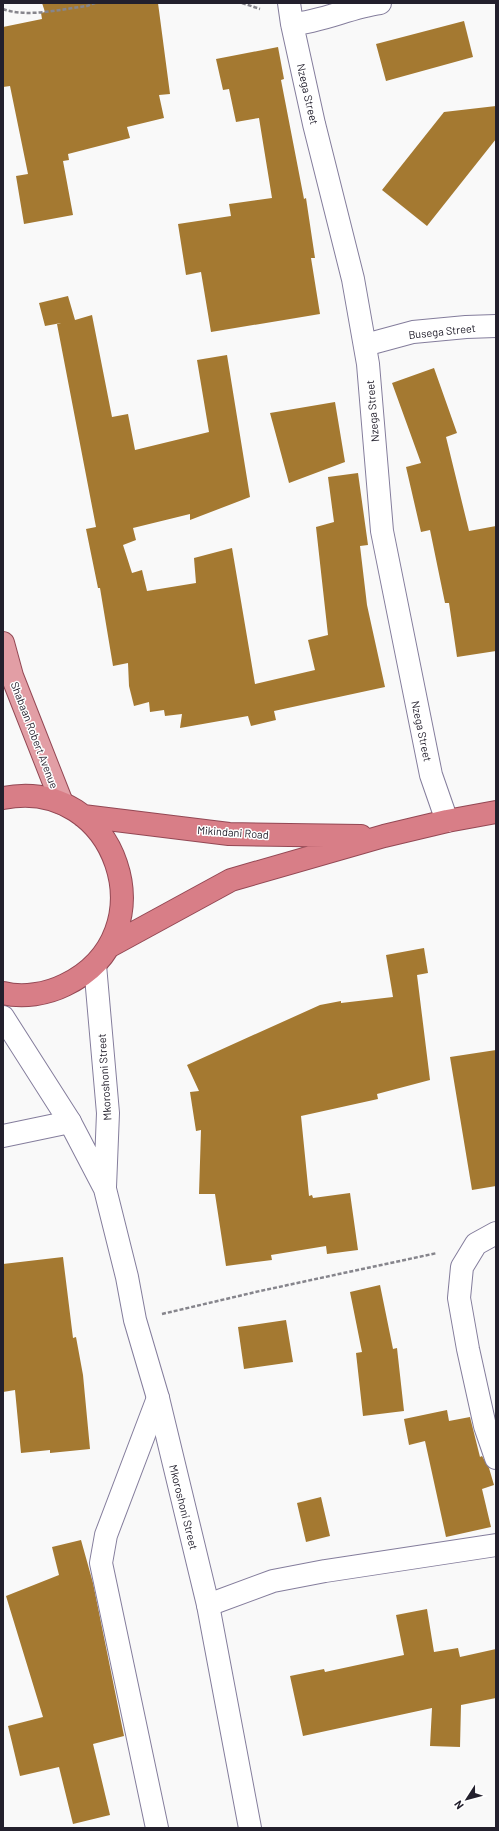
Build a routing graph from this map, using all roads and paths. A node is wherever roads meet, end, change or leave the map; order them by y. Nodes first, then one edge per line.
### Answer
1 (95, 3) edge
2 (380, 3) edge
3 (3, 10) edge
4 (290, 13) edge
5 (496, 326) edge
6 (365, 345) junction
7 (3, 643) edge
8 (3, 798) edge
9 (62, 803) junction
10 (496, 812) edge
11 (83, 816) junction
12 (446, 821) junction
13 (384, 836) junction
14 (110, 946) junction
15 (95, 965) junction
16 (3, 993) edge
17 (3, 1017) edge
18 (70, 1122) junction
19 (3, 1136) edge
20 (105, 1189) junction
21 (496, 1233) edge
22 (476, 1244) junction
23 (135, 1320) junction
24 (158, 1398) junction
25 (496, 1458) edge
26 (496, 1545) edge
27 (208, 1605) junction
28 (157, 1828) edge
29 (250, 1828) edge

1 - 3 path
2 - 4 street
4 - 6 street, Nzega Street
5 - 6 street, Busega Street
6 - 12 street, Nzega Street
7 - 9 main road, Shabaan Robert Avenue
8 - 9 highway
9 - 11 highway
10 - 12 highway, Mikindani Road
11 - 13 highway, Mikindani Road
11 - 14 highway
12 - 13 highway, Mikindani Road
13 - 14 highway, Mikindani Road
14 - 15 highway
15 - 16 highway
15 - 20 street, Mkoroshoni Street
17 - 18 street, Mkoroshoni Street
18 - 19 street
18 - 20 street, Mkoroshoni Street
20 - 23 street, Mkoroshoni Street
21 - 22 street
22 - 23 path
22 - 25 street
23 - 24 street, Mkoroshoni Street
24 - 27 street, Mkoroshoni Street
24 - 28 street
26 - 27 street
27 - 29 street, Mkoroshoni Street

